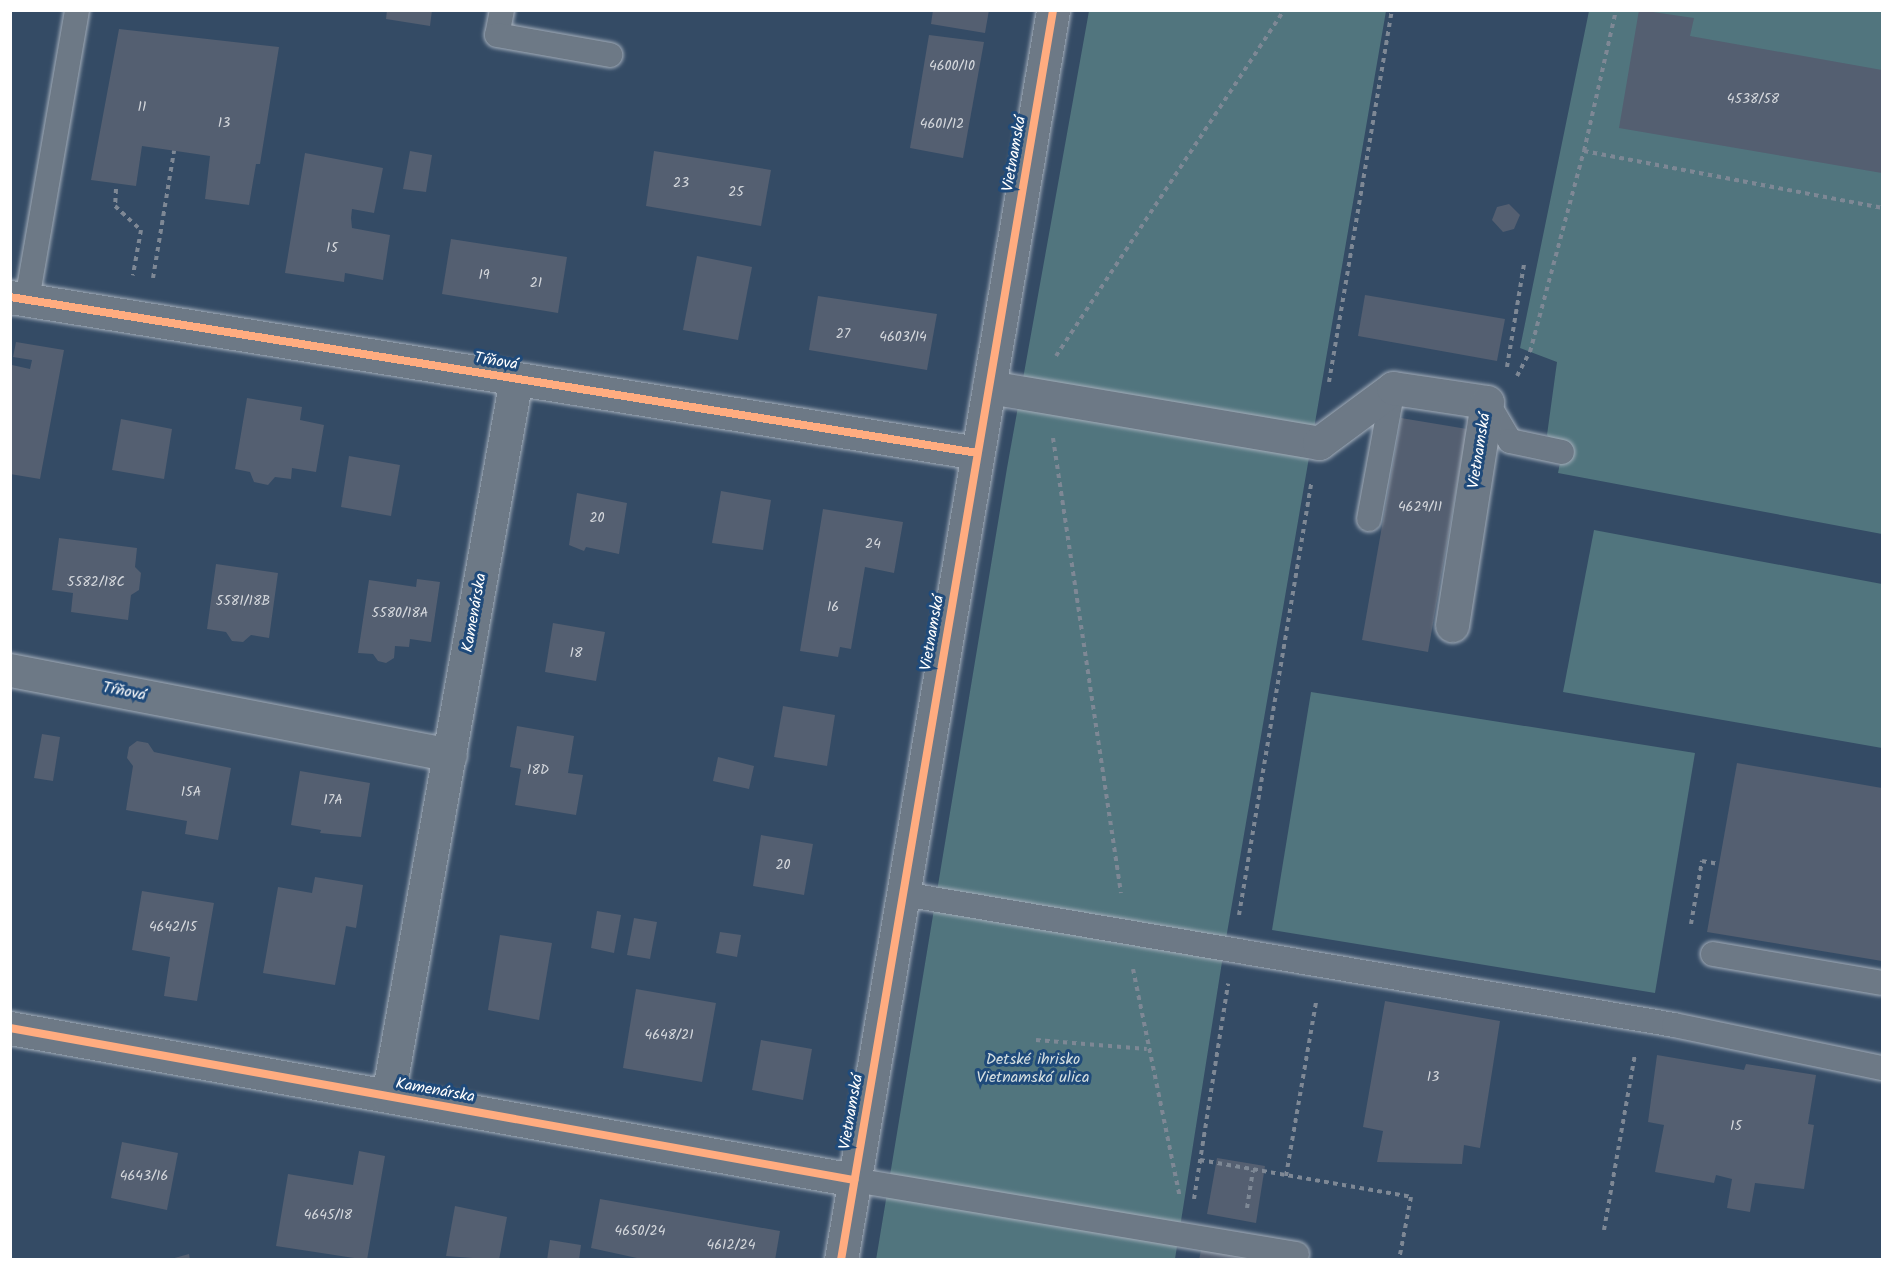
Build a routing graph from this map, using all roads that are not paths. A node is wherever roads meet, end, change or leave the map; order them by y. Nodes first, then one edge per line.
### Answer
1 (77, 10) edge
2 (502, 10) edge
3 (1053, 10) edge
4 (610, 55) dead end
5 (19, 298) edge
6 (516, 379) junction
7 (989, 387) junction
8 (1393, 388) junction
9 (1487, 402) junction
10 (1562, 452) dead end
11 (977, 453) junction
12 (1369, 519) dead end
13 (1452, 625) dead end
14 (10, 670) edge
15 (450, 755) junction
16 (903, 894) junction
17 (1713, 954) dead end
18 (1882, 983) edge
19 (10, 1028) edge
20 (1882, 1068) edge
21 (388, 1096) junction
22 (854, 1180) junction
23 (1297, 1254) dead end
24 (841, 1260) edge

1 - 5 lane
2 - 4 lane
3 - 7 street, Vietnamská
5 - 6 street, Tŕňová
6 - 11 street, Tŕňová
6 - 15 street, Kamenárska
7 - 8 street
7 - 11 street, Vietnamská
8 - 9 street, Vietnamská
8 - 12 lane
9 - 10 lane
9 - 13 street, Vietnamská
11 - 16 street, Vietnamská
14 - 15 street, Tŕňová
15 - 21 street, Kamenárska
16 - 20 lane
16 - 22 street, Vietnamská
17 - 18 lane
19 - 21 street, Kamenárska
21 - 22 street, Kamenárska
22 - 23 lane
22 - 24 street, Vietnamská

